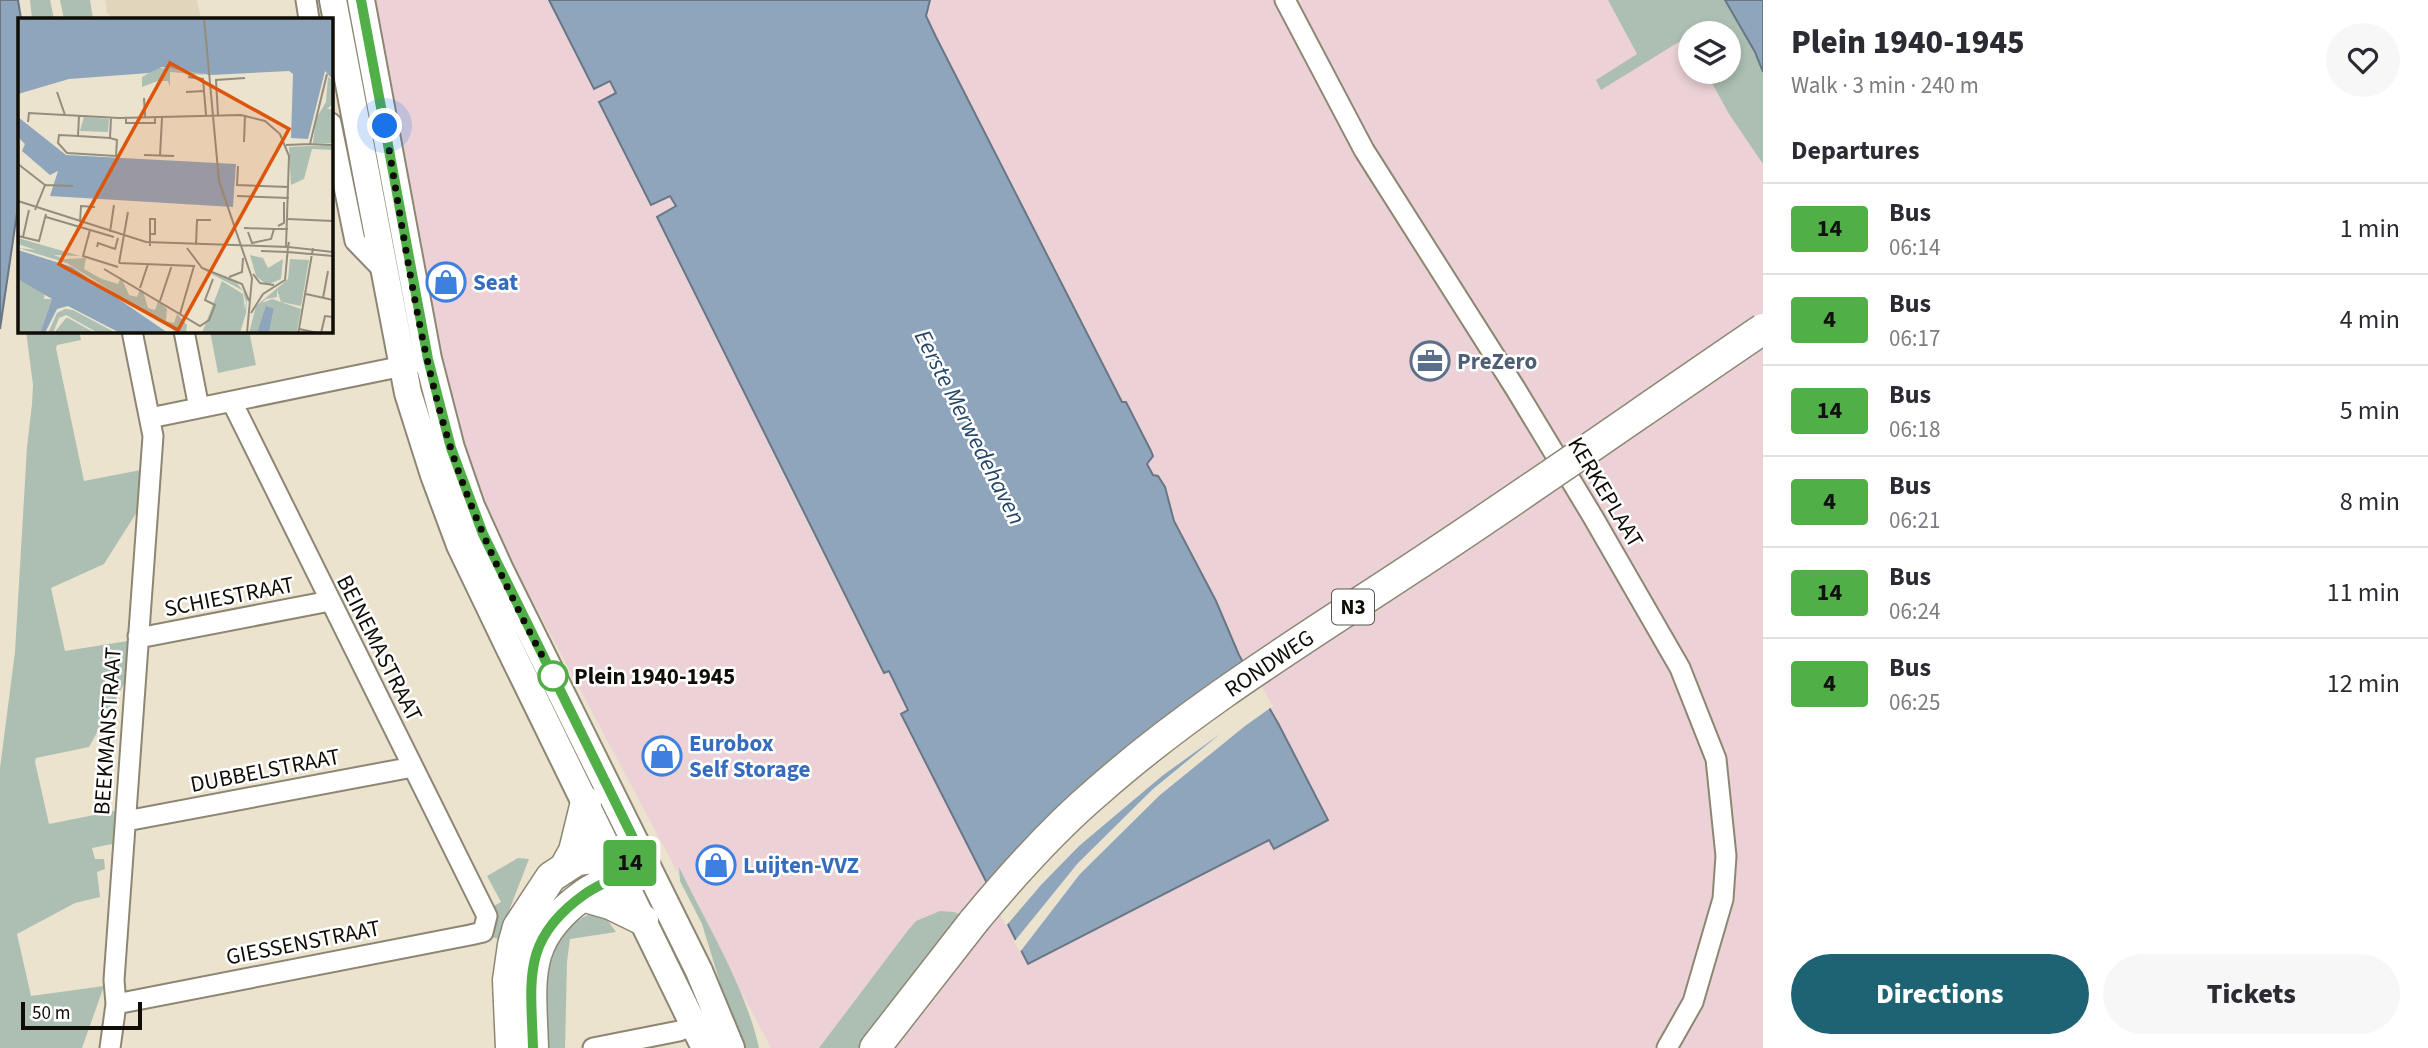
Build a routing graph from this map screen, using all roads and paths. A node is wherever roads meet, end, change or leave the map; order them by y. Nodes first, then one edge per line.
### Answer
1 (306, 0) edge
2 (333, 0) edge
3 (361, 0) edge
4 (1285, 0) edge
5 (309, 18) edge
6 (340, 86) edge
7 (332, 128) edge
8 (386, 272) junction
9 (1763, 329) edge
10 (132, 332) edge
11 (184, 332) edge
12 (1763, 351) edge
13 (415, 363) junction
14 (232, 401) junction
15 (199, 408) junction
16 (150, 418) junction
17 (480, 535) junction
18 (330, 601) junction
19 (138, 636) junction
20 (413, 767) junction
21 (586, 802) junction
22 (126, 821) junction
23 (624, 860) junction
24 (565, 867) junction
25 (582, 896) junction
26 (487, 916) joint
27 (643, 920) junction
28 (981, 927) junction
29 (116, 1004) junction
30 (700, 1036) edge
31 (110, 1048) edge
32 (511, 1048) edge
33 (533, 1048) edge
34 (593, 1048) edge
35 (731, 1048) edge
36 (875, 1048) edge
37 (901, 1048) edge
38 (1667, 1048) edge

1 - 5 street
2 - 6 main road
3 - 13 main road
4 - 38 street, KERKEPLAAT
6 - 8 main road
7 - 8 street
8 - 13 main road
9 - 28 main road, RONDWEG / N3, bridge
10 - 16 street, BEEKMANSTRAAT
11 - 15 street
12 - 28 main road, RONDWEG / N3
13 - 14 street
13 - 17 main road
14 - 15 street
14 - 18 street, BEINEMASTRAAT
15 - 16 street
16 - 19 street, BEEKMANSTRAAT
17 - 21 main road
17 - 23 main road
18 - 19 street, SCHIESTRAAT
18 - 20 street, BEINEMASTRAAT
19 - 22 street, BEEKMANSTRAAT
20 - 22 street, DUBBELSTRAAT
20 - 26 street, BEINEMASTRAAT
21 - 23 main road
21 - 24 main road
22 - 29 street, BEEKMANSTRAAT
23 - 24 main road
23 - 25 main road
23 - 27 main road
23 - 35 main road
24 - 32 main road
25 - 27 main road
25 - 33 main road
26 - 29 street, GIESSENSTRAAT
27 - 30 main road
28 - 36 main road, RONDWEG / N3
28 - 37 main road, RONDWEG / N3
29 - 31 street, BEEKMANSTRAAT
30 - 34 street

